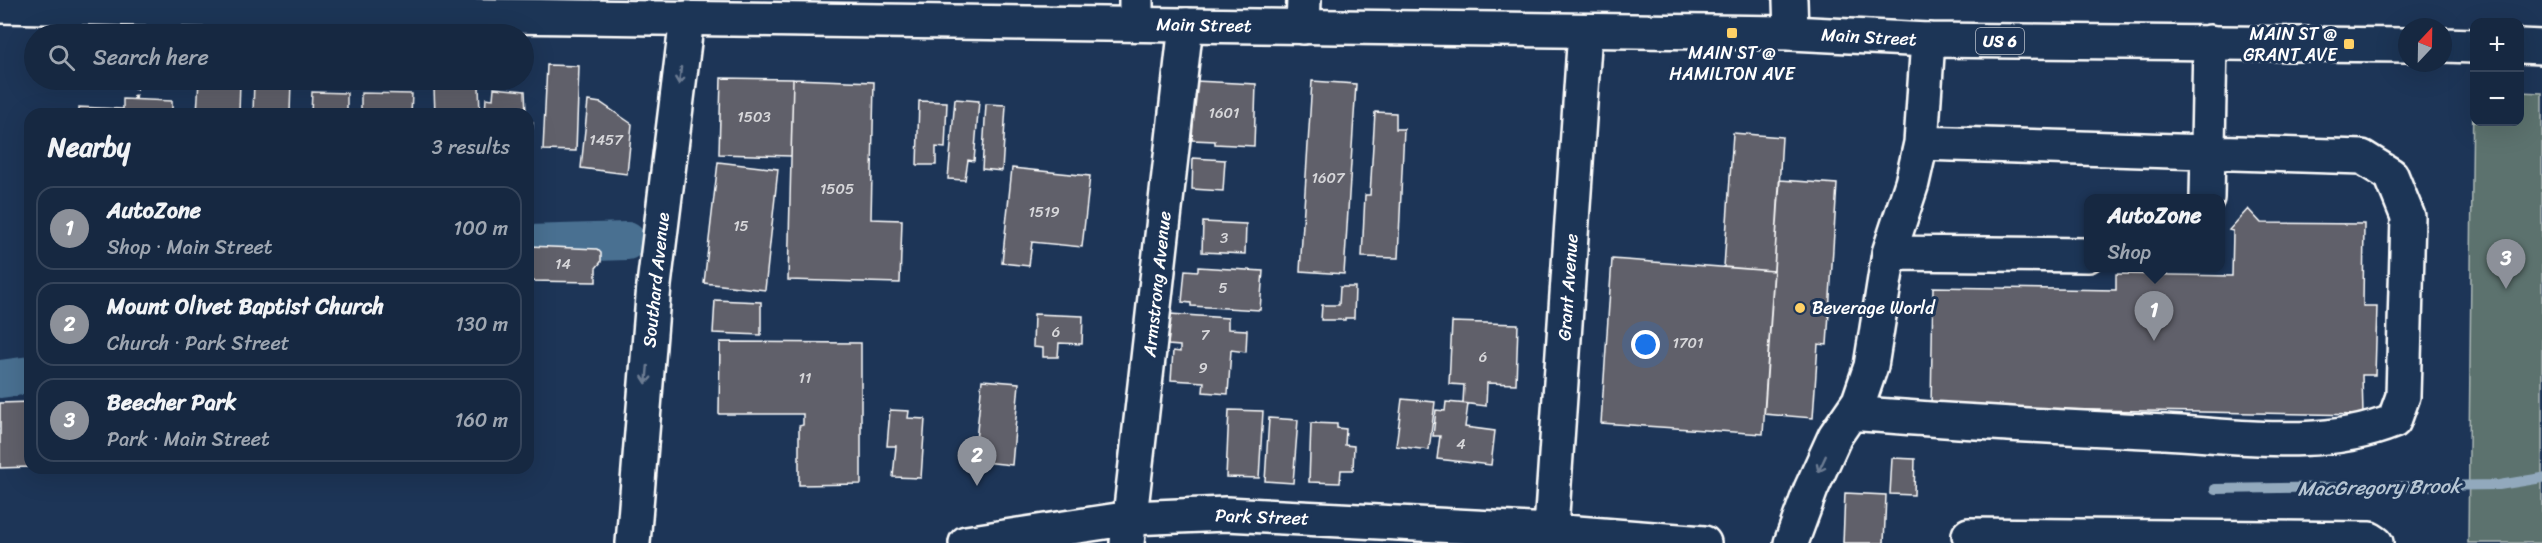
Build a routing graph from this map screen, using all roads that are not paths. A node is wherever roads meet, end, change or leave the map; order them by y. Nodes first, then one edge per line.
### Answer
1 (1790, 0) edge
2 (0, 6) edge
3 (1136, 12) edge
4 (1304, 14) edge
5 (687, 18) junction
6 (1186, 25) junction
7 (1586, 31) junction
8 (1791, 33) junction
9 (1928, 40) junction
10 (2210, 42) junction
11 (2398, 45) edge
12 (2452, 45) edge
13 (2470, 46) edge
14 (2524, 46) edge
15 (2542, 47) edge
16 (1921, 143) junction
17 (2208, 151) junction
18 (2207, 194) edge
19 (1889, 253) junction
20 (2084, 255) edge
21 (1851, 414) junction
22 (1129, 530) edge
23 (1968, 536) dead end
24 (1551, 537) edge
25 (633, 543) edge
26 (966, 543) edge
27 (1704, 543) edge
28 (1791, 543) edge
29 (2376, 543) edge

1 - 8 main road
2 - 5 main road, Main Street / US 6
3 - 5 main road, Main Street / US 6
3 - 6 main road, Main Street / US 6
4 - 6 main road, Main Street / US 6
4 - 7 main road, Main Street / US 6
5 -> 25 main road, Southard Avenue
6 - 22 main road, Armstrong Avenue
7 - 8 main road, Main Street / US 6
7 - 24 main road, Grant Avenue
8 - 9 main road, Main Street / US 6
9 - 10 main road, Main Street / US 6
9 - 16 main road
10 - 11 main road, Main Street / US 6
10 - 17 main road
12 - 13 main road
14 - 15 main road
16 - 17 main road
16 - 19 main road
17 - 18 main road
17 - 21 main road
19 - 20 main road
19 - 21 main road
21 -> 28 main road
22 - 24 main road, Park Street
22 - 26 main road, Park Street
23 - 29 main road
24 - 27 main road, Park Street

